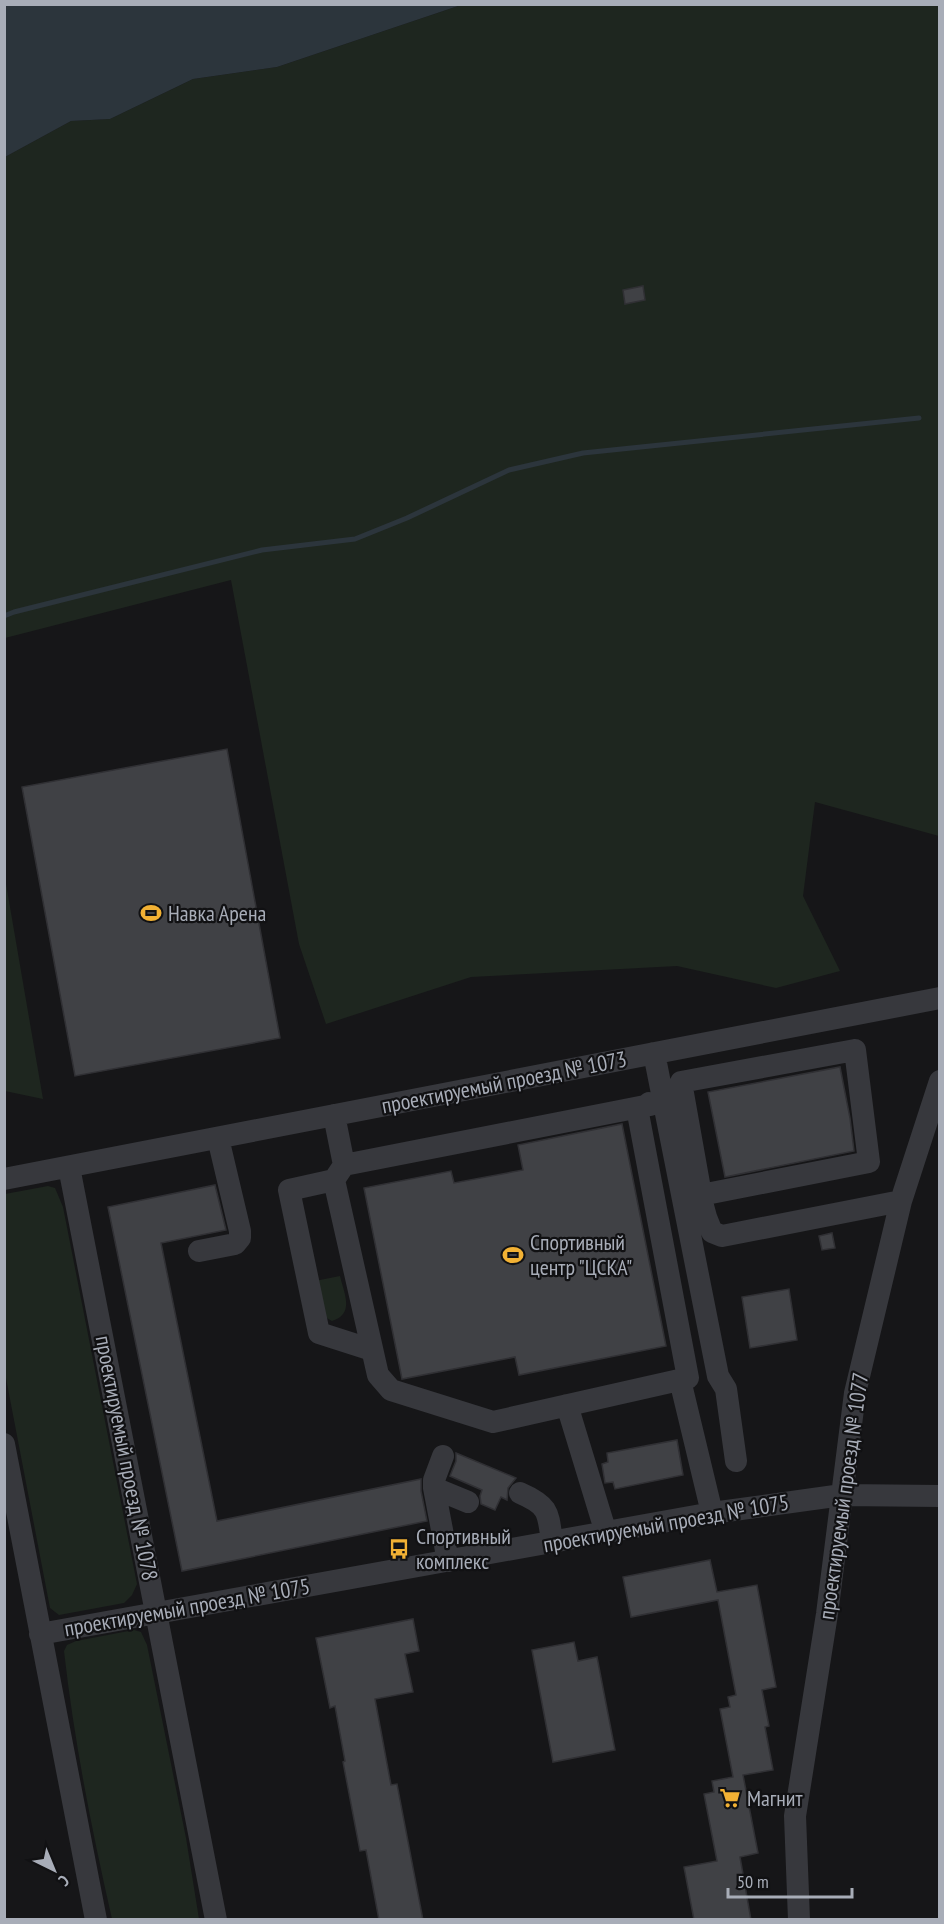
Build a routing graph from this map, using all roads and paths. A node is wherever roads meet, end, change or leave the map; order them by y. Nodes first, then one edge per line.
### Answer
1 (939, 998) edge
2 (647, 1054) junction
3 (939, 1081) edge
4 (637, 1107) junction
5 (334, 1115) junction
6 (218, 1138) junction
7 (69, 1167) junction
8 (339, 1172) junction
9 (4, 1179) edge
10 (701, 1195) junction
11 (901, 1201) junction
12 (199, 1251) dead end
13 (372, 1350) junction
14 (680, 1380) junction
15 (567, 1405) junction
16 (4, 1444) edge
17 (443, 1456) dead end
18 (736, 1461) dead end
19 (434, 1488) junction
20 (520, 1493) dead end
21 (842, 1495) junction
22 (939, 1496) edge
23 (468, 1502) dead end
24 (712, 1514) junction
25 (606, 1533) junction
26 (552, 1542) junction
27 (448, 1561) junction
28 (157, 1613) junction
29 (40, 1634) junction
30 (96, 1920) edge
31 (216, 1920) edge
32 (799, 1920) edge

1 - 2 street, проектируемый проезд № 1073
2 - 4 street
2 - 5 street, проектируемый проезд № 1073
2 - 18 street
3 - 11 street, проектируемый проезд № 1077
4 - 8 street
4 - 14 street
5 - 6 street, проектируемый проезд № 1073
5 - 8 street
6 - 7 street, проектируемый проезд № 1073
6 - 12 street
7 - 9 street
7 - 28 street, проектируемый проезд № 1078
8 - 13 street
8 - 13 street
10 - 10 street
10 - 11 street
11 - 21 street, проектируемый проезд № 1077
13 - 15 street
14 - 15 street
14 - 24 street
15 - 25 street
16 - 29 street
17 - 19 street
19 - 23 street
19 - 27 street
20 - 26 street
21 - 22 street, проектируемый проезд № 1075
21 - 24 street, проектируемый проезд № 1075
21 - 32 street, проектируемый проезд № 1077
24 - 25 street, проектируемый проезд № 1075
25 - 26 street, проектируемый проезд № 1075
26 - 27 street, проектируемый проезд № 1075
27 - 28 street, проектируемый проезд № 1075
28 - 29 street, проектируемый проезд № 1075
28 - 31 street, проектируемый проезд № 1078
29 - 30 street

